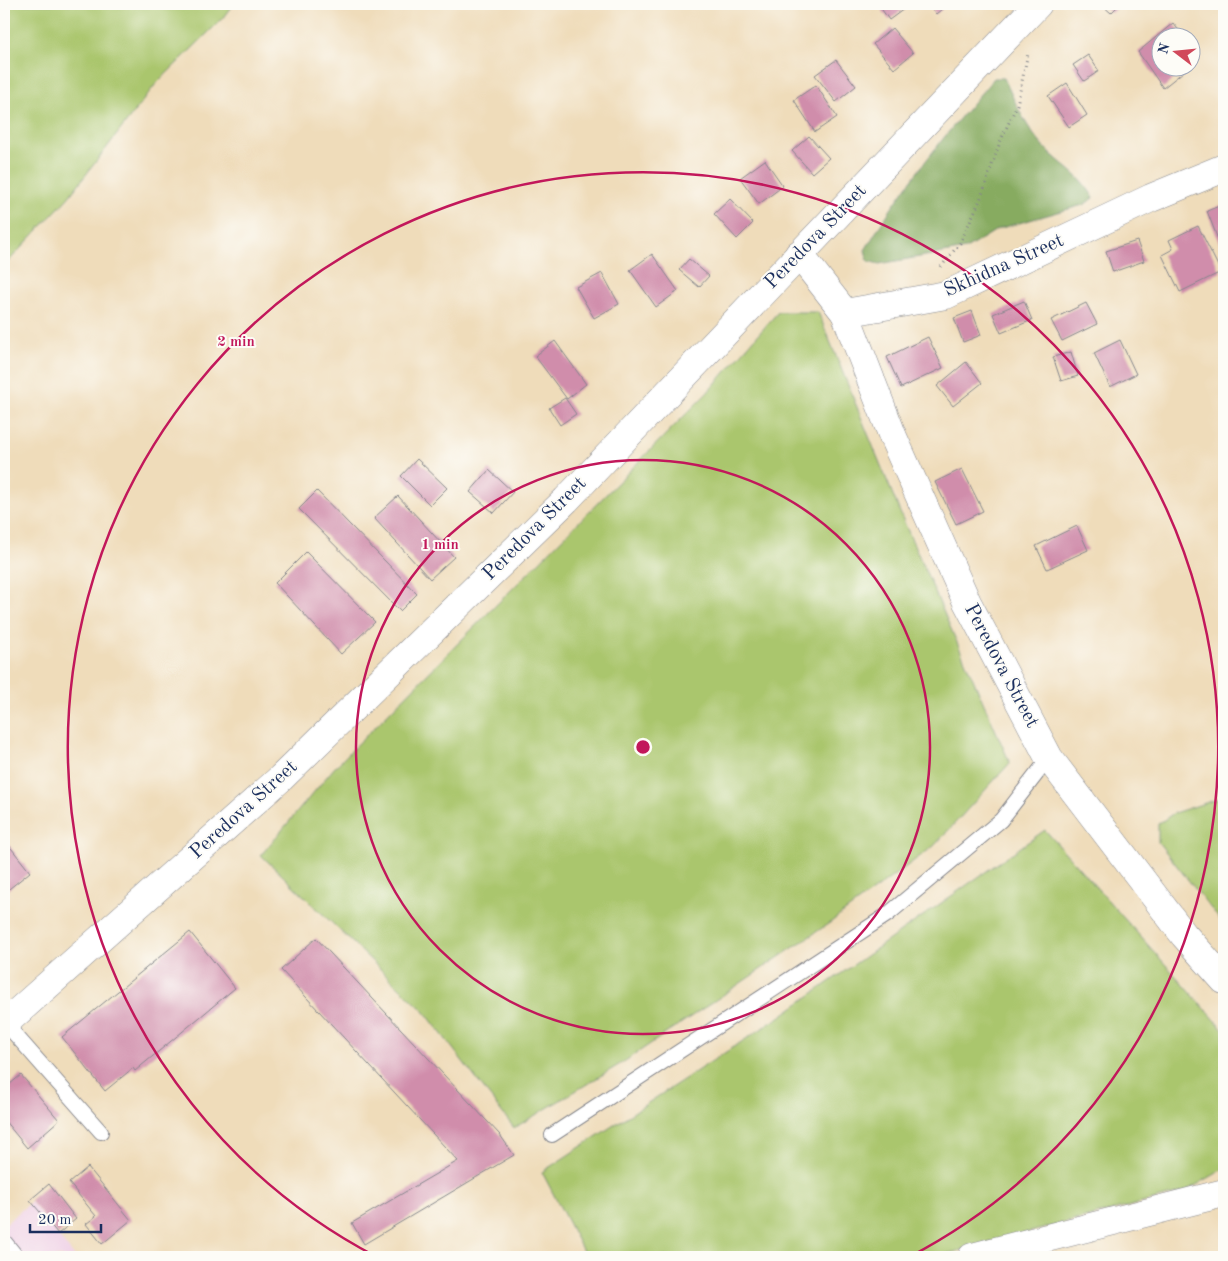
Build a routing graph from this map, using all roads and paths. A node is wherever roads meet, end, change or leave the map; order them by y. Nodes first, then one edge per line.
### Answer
1 (1038, 4) edge
2 (1029, 50) dead end
3 (1224, 168) edge
4 (799, 254) junction
5 (938, 271) dead end
6 (845, 314) junction
7 (1050, 758) junction
8 (1224, 980) edge
9 (4, 1024) edge
10 (101, 1132) dead end
11 (552, 1135) dead end
12 (1224, 1193) edge
13 (4, 1241) edge
14 (17, 1257) edge
15 (972, 1257) edge

1 - 4 street, Peredova Street
2 - 5 path
3 - 6 street, Skhidna Street
4 - 6 street
4 - 9 street, Peredova Street
6 - 7 street, Peredova Street
7 - 8 street, Peredova Street
7 - 11 lane
9 - 10 lane
12 - 15 street
13 - 14 lane

